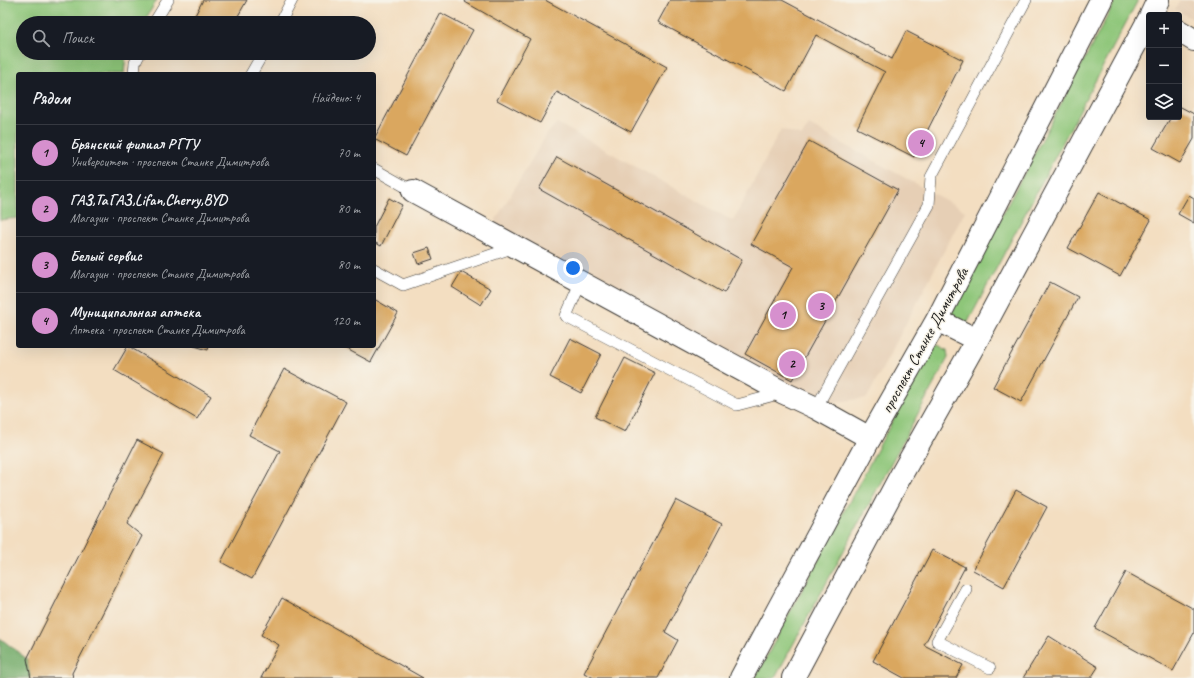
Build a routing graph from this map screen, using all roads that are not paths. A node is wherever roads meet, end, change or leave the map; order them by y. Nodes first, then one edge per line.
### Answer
1 (168, 0) edge
2 (292, 0) edge
3 (1026, 0) edge
4 (1101, 0) edge
5 (1158, 0) edge
6 (1152, 12) edge
7 (158, 16) edge
8 (284, 16) edge
9 (1146, 24) edge
10 (1182, 34) edge
11 (1194, 40) edge
12 (136, 60) edge
13 (259, 60) edge
14 (134, 72) edge
15 (252, 72) edge
16 (376, 170) edge
17 (413, 191) joint
18 (516, 247) junction
19 (376, 270) edge
20 (581, 282) junction
21 (937, 320) junction
22 (977, 340) junction
23 (784, 393) junction
24 (816, 408) junction
25 (870, 438) junction
26 (966, 590) dead end
27 (990, 668) dead end
28 (741, 678) edge
29 (794, 678) edge

1 - 7 lane
2 - 8 lane
3 - 24 lane
4 - 21 main road, проспект Станке Димитрова
5 - 6 main road
9 - 22 main road
10 - 11 main road
12 - 14 lane
13 - 15 lane
16 - 17 lane
17 - 18 main road
18 - 19 lane
18 - 20 main road
20 - 23 main road
20 - 23 lane
21 - 22 main road
21 - 25 main road, проспект Станке Димитрова
22 - 29 main road
23 - 24 main road
24 - 25 main road
25 - 28 main road, проспект Станке Димитрова
26 - 27 lane

